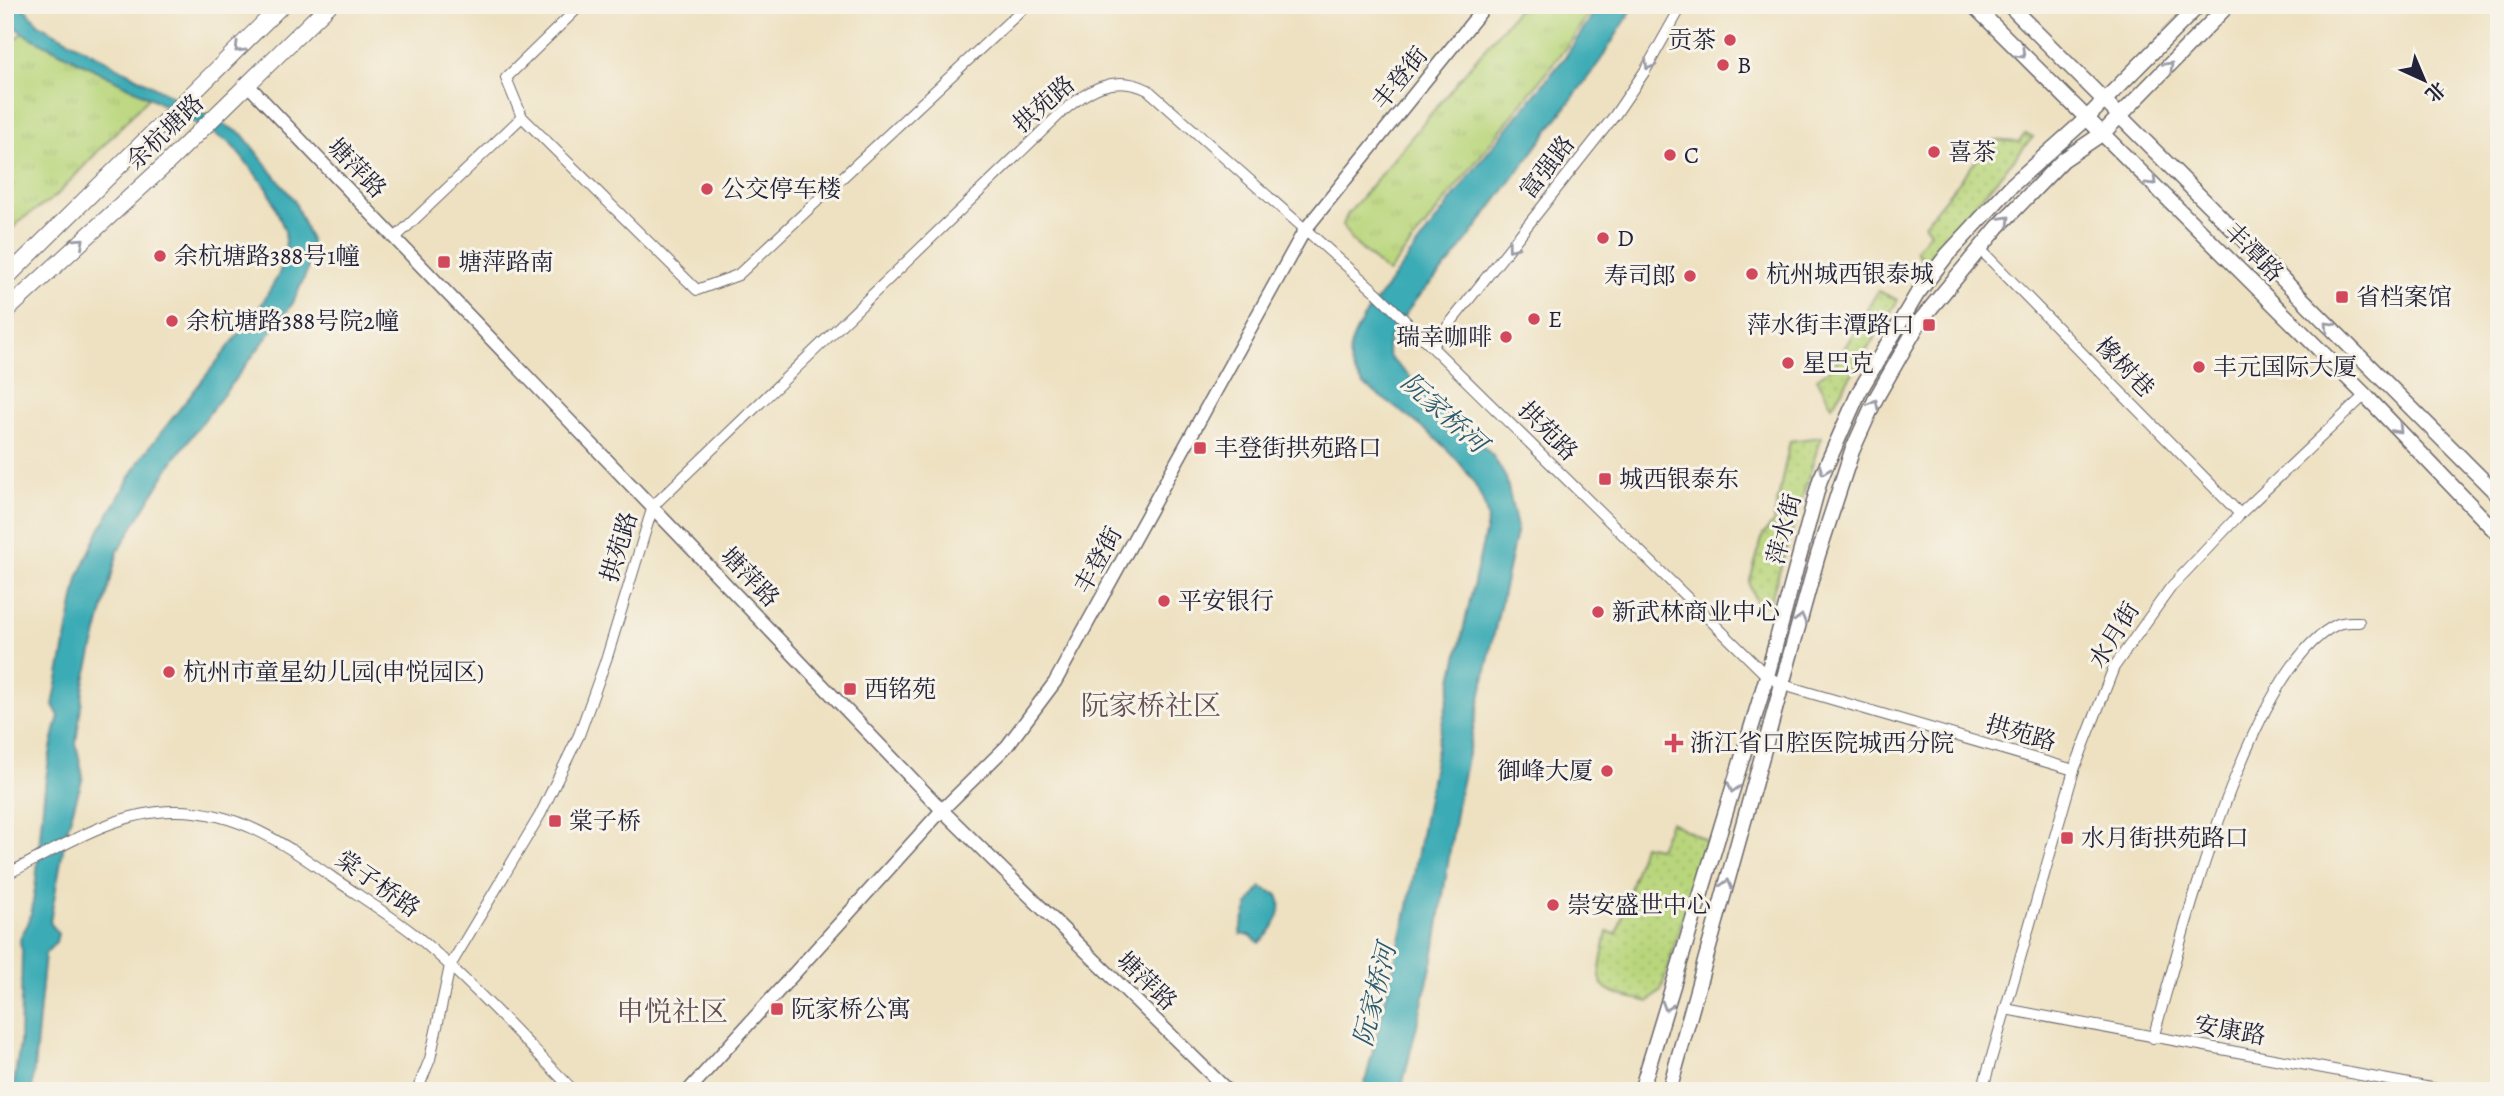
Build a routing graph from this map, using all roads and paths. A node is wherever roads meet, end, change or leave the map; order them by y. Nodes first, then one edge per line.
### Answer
1 (282, 5) edge
2 (329, 5) edge
3 (581, 5) edge
4 (1027, 5) edge
5 (1486, 5) edge
6 (1682, 5) edge
7 (1973, 5) edge
8 (2009, 5) edge
9 (2199, 5) edge
10 (2228, 5) edge
11 (248, 85) junction
12 (2105, 99) junction
13 (2122, 115) junction
14 (522, 117) junction
15 (2086, 119) junction
16 (2103, 133) junction
17 (1304, 231) junction
18 (395, 238) junction
19 (1980, 249) junction
20 (5, 279) edge
21 (29, 288) junction
22 (5, 312) edge
23 (5, 318) edge
24 (1432, 346) junction
25 (2365, 395) junction
26 (2499, 496) edge
27 (653, 506) junction
28 (2240, 514) junction
29 (2499, 535) edge
30 (2359, 622) dead end
31 (1768, 676) junction
32 (1783, 685) junction
33 (2074, 770) junction
34 (942, 810) junction
35 (8, 875) edge
36 (450, 966) junction
37 (2005, 1009) junction
38 (2153, 1038) junction
39 (417, 1091) edge
40 (574, 1091) edge
41 (688, 1091) edge
42 (1228, 1091) edge
43 (1641, 1091) edge
44 (1669, 1091) edge
45 (1982, 1091) edge
46 (2447, 1091) edge

1 -> 20 main road, 余杭塘路
2 - 11 main road, 余杭塘路
3 - 14 street
4 - 14 street
5 - 17 street, 丰登街
6 -> 24 street, 富强路
7 -> 15 main road, 丰潭路
8 - 12 main road, 丰潭路
9 - 12 main road, 萍水街
13 -> 10 main road, 萍水街
11 - 18 street, 塘萍路
21 -> 11 main road, 余杭塘路
12 - 13 main road, 丰潭路
12 - 15 main road, 萍水街
13 - 16 main road, 萍水街
26 -> 13 main road, 丰潭路
14 - 18 street
15 - 16 main road, 丰潭路
15 -> 31 main road, 萍水街
19 -> 16 main road, 萍水街
16 -> 25 main road, 丰潭路
17 - 24 street, 拱苑路
17 - 27 street, 拱苑路
17 - 34 street, 丰登街
18 - 27 street, 塘萍路
19 - 28 street, 橡树巷
32 -> 19 main road, 萍水街
21 - 22 main road, 余杭塘路
21 - 23 main road, 余杭塘路
24 - 31 street, 拱苑路
25 - 28 street, 水月街
25 -> 29 main road, 丰潭路
27 - 34 street, 塘萍路
27 - 36 street, 拱苑路
28 - 33 street, 水月街
30 - 38 street
31 - 32 street, 拱苑路
31 -> 43 main road, 萍水街
32 - 33 street, 拱苑路
44 -> 32 main road, 萍水街
33 - 37 street, 水月街
34 - 41 street, 丰登街
34 - 42 street, 塘萍路
35 - 36 street, 棠子桥路
36 - 39 street, 拱苑路
36 - 40 street, 棠子桥路
37 - 38 street, 安康路
37 - 45 street, 水月街
38 - 46 street, 安康路

